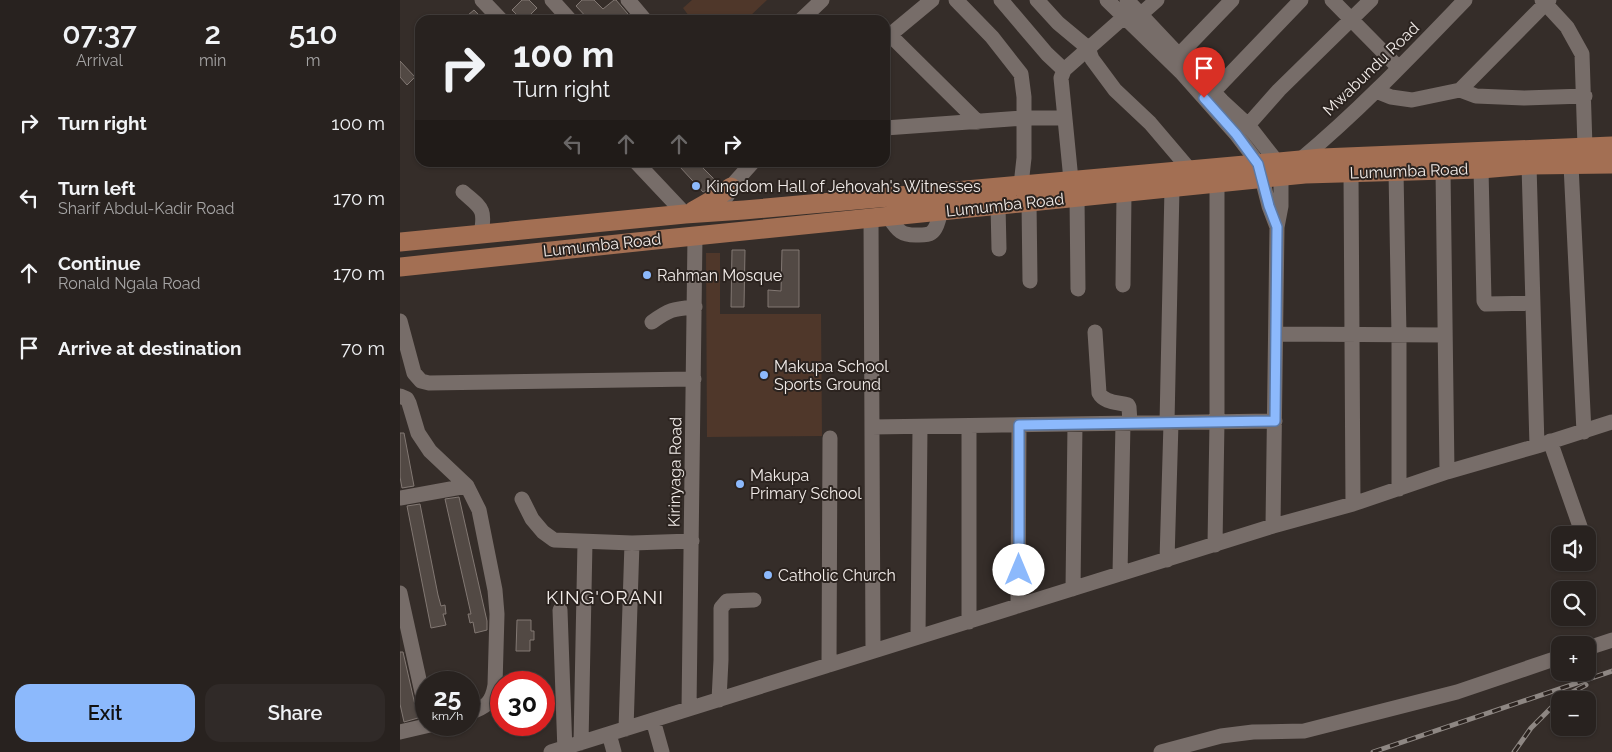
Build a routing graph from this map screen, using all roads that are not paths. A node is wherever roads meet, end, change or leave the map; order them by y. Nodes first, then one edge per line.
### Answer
1 (482, 0) edge
2 (552, 0) edge
3 (628, 0) edge
4 (822, 0) edge
5 (932, 0) edge
6 (956, 0) edge
7 (1001, 0) edge
8 (1037, 0) edge
9 (1107, 0) edge
10 (1127, 0) edge
11 (1157, 0) edge
12 (1232, 0) edge
13 (1301, 0) edge
14 (1332, 0) edge
15 (1371, 0) edge
16 (1465, 0) edge
17 (1546, 1) edge
18 (496, 15) edge
19 (566, 15) edge
20 (640, 15) edge
21 (806, 15) edge
22 (1140, 15) junction
23 (1124, 17) junction
24 (1352, 20) junction
25 (890, 35) edge
26 (890, 39) edge
27 (1088, 48) junction
28 (1180, 55) junction
29 (1399, 68) junction
30 (1064, 70) junction
31 (1460, 90) junction
32 (1376, 91) junction
33 (1213, 92) junction
34 (1584, 96) junction
35 (1023, 118) junction
36 (1065, 118) junction
37 (978, 122) junction
38 (1248, 125) junction
39 (890, 128) edge
40 (1612, 146) edge
41 (1586, 147) junction
42 (1300, 160) junction
43 (1612, 164) edge
44 (1529, 165) junction
45 (1571, 165) junction
46 (641, 167) edge
47 (748, 167) edge
48 (1481, 168) junction
49 (1279, 169) junction
50 (1190, 170) junction
51 (1443, 170) junction
52 (1260, 171) junction
53 (1396, 171) junction
54 (1350, 173) junction
55 (1217, 183) junction
56 (1021, 185) junction
57 (731, 187) junction
58 (1172, 188) junction
59 (1074, 189) junction
60 (463, 192) dead end
61 (1124, 193) junction
62 (667, 196) junction
63 (1029, 202) junction
64 (998, 205) junction
65 (744, 210) junction
66 (721, 211) junction
67 (686, 214) junction
68 (661, 216) junction
69 (880, 217) junction
70 (1277, 227) junction
71 (481, 234) junction
72 (722, 234) junction
73 (695, 236) junction
74 (666, 239) junction
75 (400, 242) edge
76 (999, 249) dead end
77 (400, 267) edge
78 (1030, 281) dead end
79 (1123, 286) dead end
80 (1078, 288) dead end
81 (1533, 303) junction
82 (694, 307) junction
83 (400, 321) edge
84 (652, 322) dead end
85 (1095, 332) dead end
86 (1276, 334) junction
87 (1352, 335) junction
88 (1399, 335) junction
89 (1445, 335) junction
90 (694, 379) junction
91 (400, 396) edge
92 (1275, 421) junction
93 (1169, 422) junction
94 (1216, 422) junction
95 (1612, 422) edge
96 (1126, 423) junction
97 (1075, 424) junction
98 (1019, 425) junction
99 (969, 426) junction
100 (872, 427) junction
101 (920, 427) junction
102 (1584, 432) junction
103 (830, 438) dead end
104 (1544, 443) junction
105 (1446, 472) junction
106 (467, 486) junction
107 (1399, 489) junction
108 (400, 498) edge
109 (522, 499) dead end
110 (1353, 504) junction
111 (1274, 526) junction
112 (1579, 526) edge
113 (692, 541) junction
114 (585, 542) junction
115 (632, 543) junction
116 (1214, 545) junction
117 (1167, 560) junction
118 (1120, 574) junction
119 (1073, 589) junction
120 (400, 594) edge
121 (754, 600) dead end
122 (1018, 606) junction
123 (560, 610) dead end
124 (969, 622) junction
125 (918, 637) junction
126 (1612, 640) edge
127 (1596, 645) edge
128 (873, 651) junction
129 (1551, 660) edge
130 (829, 665) junction
131 (417, 671) edge
132 (719, 700) junction
133 (480, 709) edge
134 (689, 709) junction
135 (653, 720) junction
136 (415, 728) edge
137 (626, 729) junction
138 (400, 732) edge
139 (609, 734) junction
140 (581, 743) junction
141 (560, 751) edge
142 (614, 752) edge
143 (662, 752) edge
144 (1161, 752) edge

1 - 18 street
2 - 19 street
3 - 20 street
4 - 21 street
5 - 25 street
6 - 35 street
7 - 30 street
8 - 27 street
9 - 23 street
10 - 22 street
11 - 22 street
12 - 28 street
13 - 33 street
14 - 24 street
15 - 24 street
16 - 29 street, Mwabundu Road
17 - 31 street
17 - 34 street
22 - 28 street
23 - 27 street
23 - 52 street
24 - 29 street
24 - 38 street
26 - 37 street
27 - 30 street
27 - 50 street
28 - 33 street
29 - 32 street, Mwabundu Road
30 - 36 street
31 - 32 street
31 - 34 street
32 - 42 street, Mwabundu Road
33 - 38 street
34 - 41 street
35 - 36 street
35 - 37 street
35 - 56 street
36 - 59 street
37 - 39 street
38 - 49 street
40 - 41 main road, Lumumba Road
41 - 42 main road, Lumumba Road
42 - 49 main road, Lumumba Road
43 - 45 main road, Lumumba Road
44 - 45 main road, Lumumba Road
44 - 48 main road, Lumumba Road
44 - 81 street
45 - 102 street
46 - 62 street
47 - 57 street
48 - 51 main road, Lumumba Road
48 - 81 street
49 - 52 main road, Lumumba Road
49 - 54 main road, Lumumba Road
49 - 70 street
50 - 52 main road, Lumumba Road
50 - 59 main road, Lumumba Road
51 - 53 main road, Lumumba Road
51 - 89 street
52 - 55 main road, Lumumba Road
52 - 70 street
53 - 54 main road, Lumumba Road
53 - 88 street
54 - 87 street
55 - 58 main road, Lumumba Road
55 - 94 street
56 - 59 main road, Lumumba Road
56 - 65 main road, Lumumba Road
57 - 65 street
57 - 66 street
57 - 67 main road
58 - 61 main road, Lumumba Road
58 - 93 street
59 - 61 main road, Lumumba Road
59 - 63 main road, Lumumba Road
59 - 80 street
60 - 71 street
61 - 79 street
62 - 67 street
62 - 68 street
63 - 64 main road, Lumumba Road
63 - 78 street
64 - 69 main road, Lumumba Road
64 - 76 street
65 - 66 main road, Lumumba Road
66 - 67 main road, Lumumba Road
66 - 72 main road
67 - 68 main road, Lumumba Road
68 - 71 main road, Lumumba Road
68 - 74 main road
69 - 72 main road, Lumumba Road
69 - 100 street
70 - 86 street
71 - 75 main road, Lumumba Road
72 - 73 main road, Lumumba Road
73 - 74 main road, Lumumba Road
73 - 82 street, Kirinyaga Road
74 - 77 main road, Lumumba Road
81 - 104 street
82 - 84 street
82 - 90 street, Kirinyaga Road
83 - 90 street
85 - 96 street
86 - 87 street
86 - 92 street
87 - 88 street
87 - 110 street
88 - 89 street
88 - 107 street
89 - 105 street
90 - 113 street, Kirinyaga Road
91 - 106 street
92 - 94 street
92 - 111 street
93 - 94 street
93 - 96 street
93 - 117 street
94 - 116 street
95 - 102 street
96 - 97 street
96 - 118 street
97 - 98 street
97 - 119 street
98 - 99 street
98 - 122 street
99 - 101 street
99 - 124 street
100 - 101 street
100 - 128 street
101 - 125 street
102 - 104 street
103 - 130 street
104 - 105 street
104 - 112 street
105 - 107 street
106 - 108 street
106 - 133 street
107 - 110 street
109 - 114 street
110 - 111 street
111 - 116 street
113 - 115 street
113 - 134 street, Kirinyaga Road
114 - 115 street
114 - 140 street
115 - 137 street
116 - 117 street
117 - 118 street
118 - 119 street
119 - 122 street
120 - 131 street
121 - 132 street
122 - 124 street
123 - 141 street
124 - 125 street
125 - 128 street
126 - 127 street
128 - 130 street
129 - 144 street
130 - 132 street
132 - 134 street
134 - 135 street
135 - 137 street
135 - 143 street
136 - 138 street
137 - 139 street
139 - 140 street
139 - 142 street
140 - 141 street

